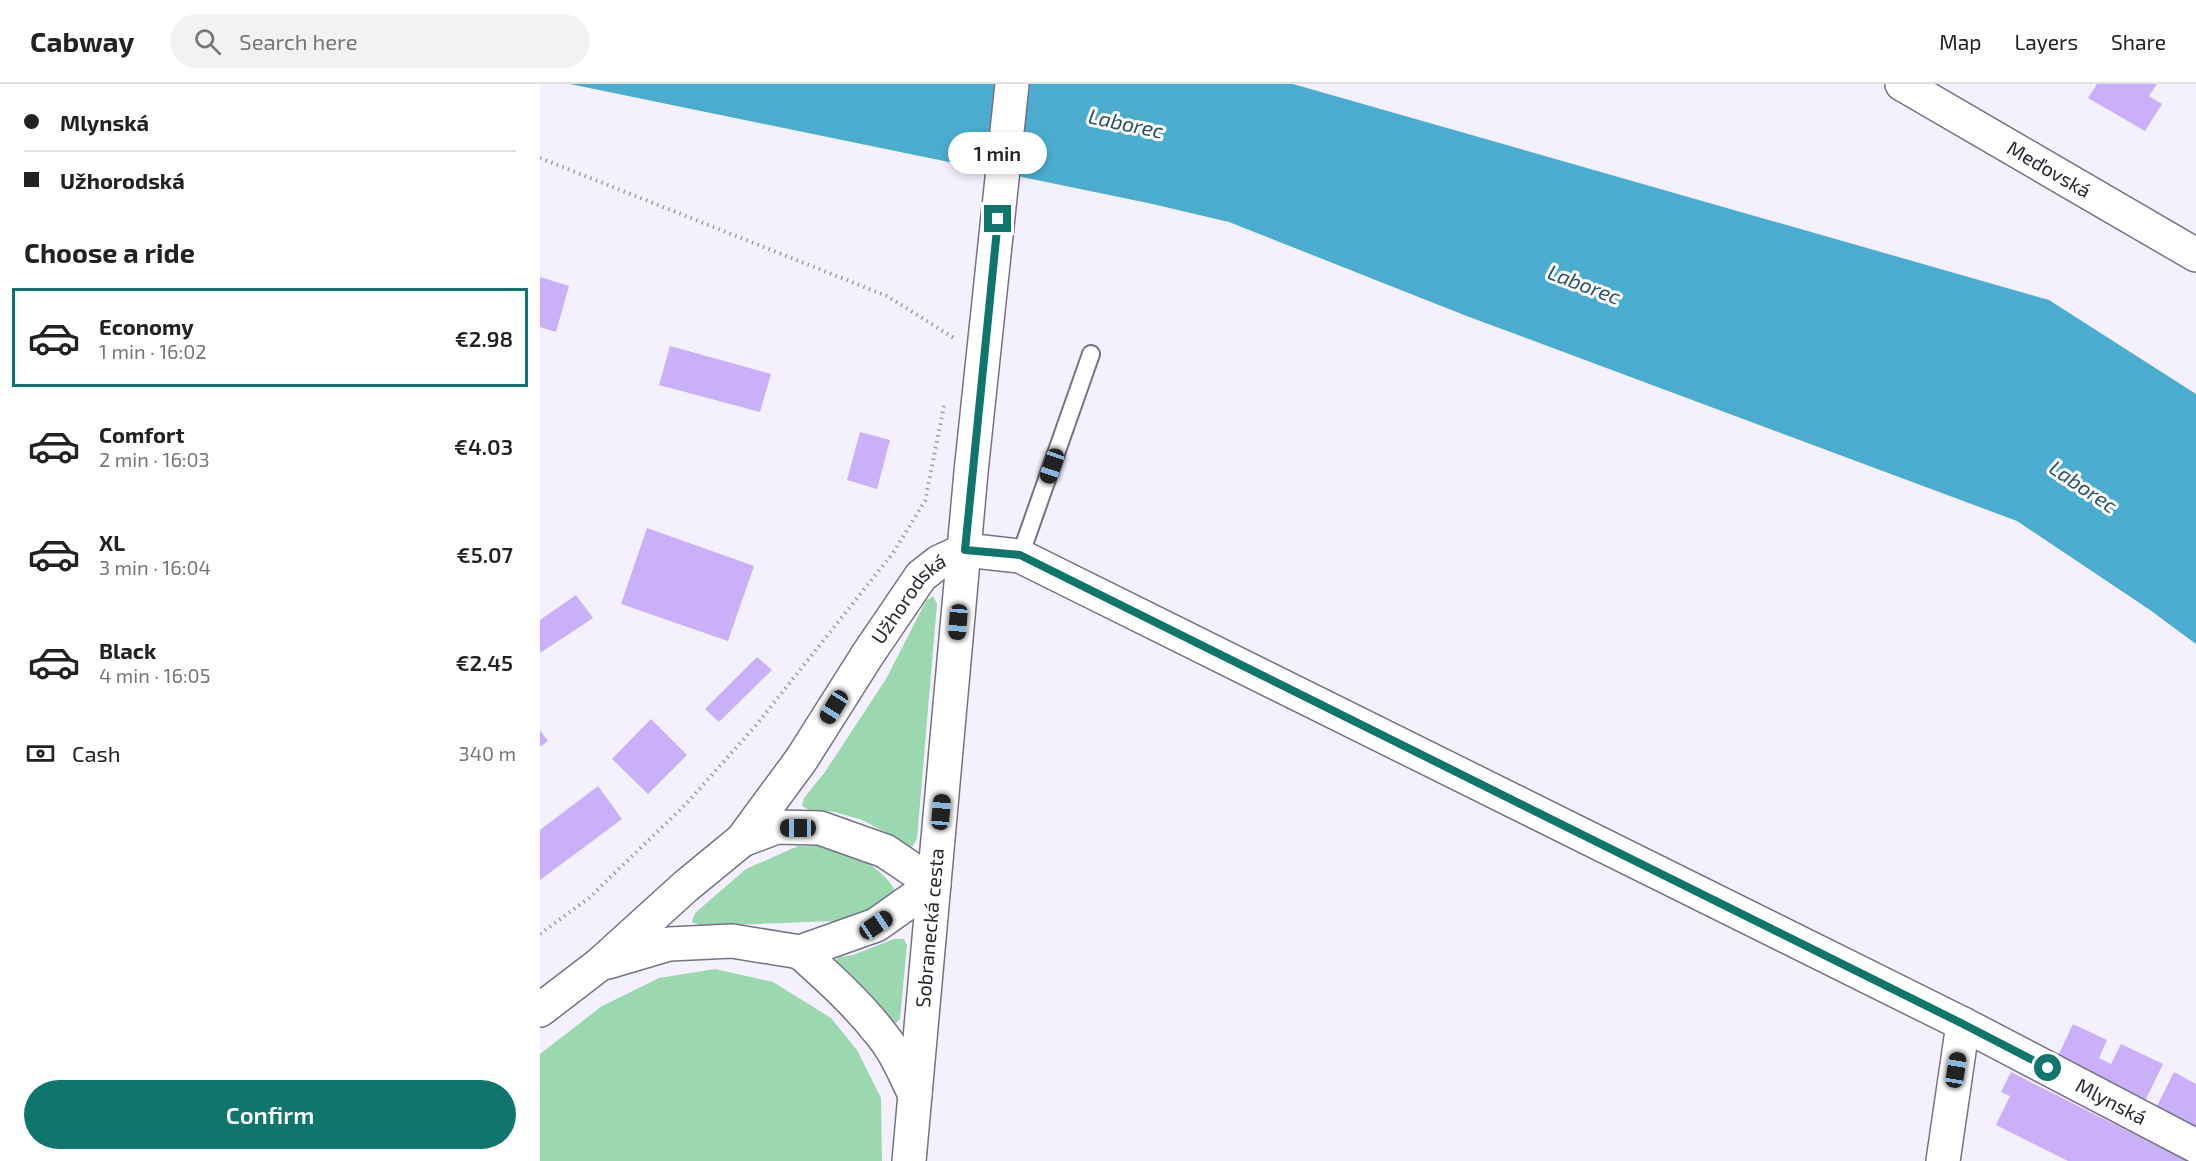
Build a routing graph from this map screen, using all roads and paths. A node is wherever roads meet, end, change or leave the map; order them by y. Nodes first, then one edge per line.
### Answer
1 (1012, 84) edge
2 (1902, 84) edge
3 (540, 158) edge
4 (2196, 255) edge
5 (958, 328) dead end
6 (1091, 354) dead end
7 (945, 397) dead end
8 (965, 550) junction
9 (1020, 555) junction
10 (742, 840) junction
11 (934, 884) junction
12 (540, 934) edge
13 (800, 952) junction
14 (600, 964) junction
15 (540, 1010) edge
16 (1963, 1024) junction
17 (915, 1095) junction
18 (2196, 1146) edge
19 (909, 1161) edge
20 (1943, 1161) edge

1 - 8 street, Užhorodská
2 - 4 street, Meďovská
3 - 5 path
6 - 9 lane
7 - 12 path
8 - 9 street, Mlynská
8 - 10 street, Užhorodská
8 - 11 street, Sobranecká cesta
9 - 16 street, Mlynská
10 - 11 street, Užhorodská
10 - 14 street, Užhorodská
11 - 13 street, Užhorodská
11 - 17 street, Sobranecká cesta
13 - 14 street, Užhorodská
13 - 17 street
14 - 15 street, Užhorodská
16 - 18 street, Mlynská
16 - 20 street
17 - 19 street, Sobranecká cesta

